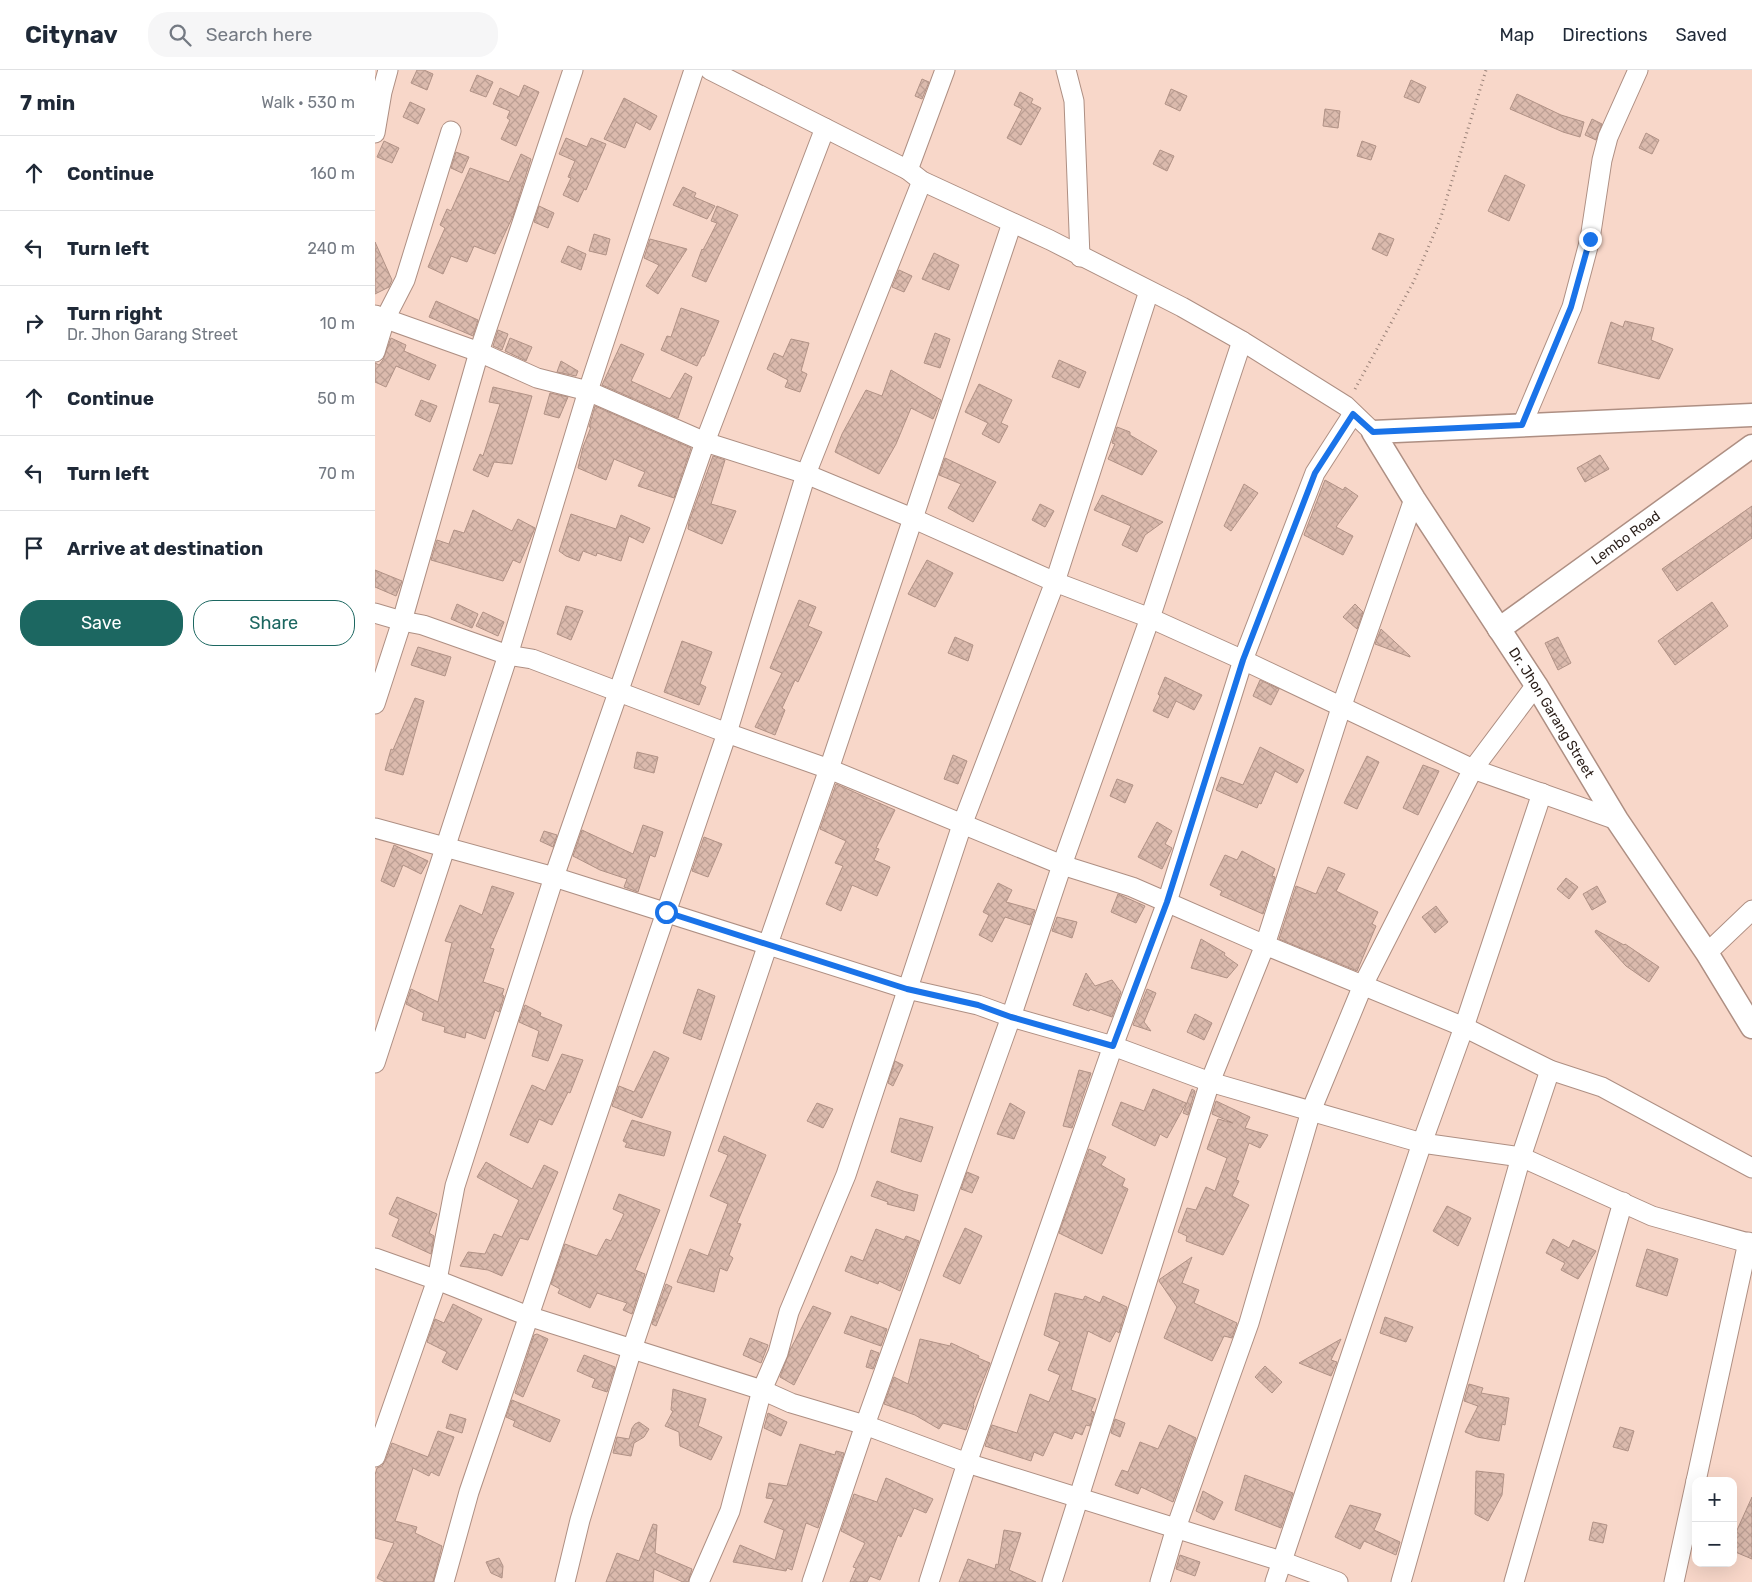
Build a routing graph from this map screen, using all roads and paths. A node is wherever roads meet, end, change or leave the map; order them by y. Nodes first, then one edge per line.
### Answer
1 (388, 70) edge
2 (573, 70) edge
3 (694, 70) edge
4 (711, 70) edge
5 (945, 70) edge
6 (1066, 70) edge
7 (1486, 70) edge
8 (1638, 70) edge
9 (825, 128) junction
10 (451, 131) dead end
11 (375, 133) edge
12 (915, 176) junction
13 (1012, 223) junction
14 (1080, 257) junction
15 (1149, 291) junction
16 (380, 317) edge
17 (1242, 341) junction
18 (375, 352) edge
19 (479, 352) junction
20 (588, 391) junction
21 (1350, 410) junction
22 (1752, 415) edge
23 (1522, 425) junction
24 (1373, 432) junction
25 (705, 442) junction
26 (1752, 446) edge
27 (806, 474) junction
28 (1414, 499) junction
29 (912, 518) junction
30 (1055, 582) junction
31 (375, 613) edge
32 (1149, 618) junction
33 (402, 622) junction
34 (1499, 629) junction
35 (508, 655) junction
36 (1243, 660) junction
37 (1536, 685) junction
38 (618, 692) junction
39 (375, 704) edge
40 (1341, 708) junction
41 (727, 733) junction
42 (829, 769) junction
43 (1473, 769) junction
44 (1542, 793) junction
45 (1617, 820) junction
46 (962, 825) junction
47 (375, 828) edge
48 (445, 847) junction
49 (1061, 865) junction
50 (554, 877) junction
51 (1167, 902) junction
52 (1752, 910) edge
53 (666, 912) junction
54 (768, 944) junction
55 (1265, 945) junction
56 (1707, 953) junction
57 (1363, 985) junction
58 (907, 989) junction
59 (1011, 1017) junction
60 (1464, 1027) junction
61 (1752, 1027) edge
62 (1113, 1046) junction
63 (375, 1063) edge
64 (1550, 1070) junction
65 (1210, 1082) junction
66 (1311, 1111) junction
67 (1422, 1143) junction
68 (1521, 1156) junction
69 (1752, 1168) edge
70 (1623, 1202) junction
71 (1750, 1243) edge
72 (375, 1258) edge
73 (437, 1280) junction
74 (528, 1316) junction
75 (632, 1349) junction
76 (762, 1390) junction
77 (865, 1426) junction
78 (375, 1457) edge
79 (967, 1463) junction
80 (1697, 1477) edge
81 (1079, 1497) junction
82 (1692, 1499) edge
83 (1176, 1528) junction
84 (1281, 1561) junction
85 (444, 1582) edge
86 (565, 1582) edge
87 (699, 1582) edge
88 (812, 1582) edge
89 (929, 1582) edge
90 (1052, 1582) edge
91 (1160, 1582) edge
92 (1275, 1582) edge
93 (1338, 1582) edge
94 (1401, 1582) edge
95 (1515, 1582) edge
96 (1674, 1582) edge

1 - 11 street
2 - 19 street
3 - 20 street
4 - 9 street, Dr. Jhon Garang Street
5 - 12 street
6 - 14 street
7 - 21 path
8 - 23 street
9 - 12 street, Dr. Jhon Garang Street
9 - 25 street
10 - 16 street
12 - 13 street, Dr. Jhon Garang Street
12 - 27 street
13 - 14 street, Dr. Jhon Garang Street
13 - 29 street
14 - 15 street, Dr. Jhon Garang Street
15 - 17 street, Dr. Jhon Garang Street
15 - 30 street
16 - 18 street
16 - 19 street
17 - 21 street, Dr. Jhon Garang Street
17 - 32 street
19 - 20 street
19 - 33 street
20 - 25 street
20 - 35 street
21 - 24 street, Dr. Jhon Garang Street
21 - 36 street
22 - 23 street
23 - 24 street
24 - 28 street, Dr. Jhon Garang Street
25 - 27 street
25 - 38 street
26 - 34 street, Lembo Road
27 - 29 street
27 - 41 street
28 - 34 street, Dr. Jhon Garang Street
28 - 40 street
29 - 30 street
29 - 42 street
30 - 32 street
30 - 46 street
31 - 33 street
32 - 36 street
32 - 49 street
33 - 35 street
33 - 39 street
34 - 37 street, Dr. Jhon Garang Street
35 - 38 street
35 - 48 street
36 - 40 street
36 - 51 street
37 - 43 street
37 - 45 street, Dr. Jhon Garang Street
38 - 41 street
38 - 50 street
40 - 43 street
40 - 55 street
41 - 42 street
41 - 53 street
42 - 46 street
42 - 54 street
43 - 44 street
43 - 57 street
44 - 45 street
44 - 60 street
45 - 56 street, Dr. Jhon Garang Street
46 - 49 street
46 - 58 street
47 - 48 street
48 - 50 street
48 - 63 street
49 - 51 street
49 - 59 street
50 - 53 street
50 - 73 street
51 - 55 street
51 - 62 street
52 - 56 street
53 - 54 street
53 - 74 street
54 - 58 street
54 - 75 street
55 - 57 street
55 - 65 street
56 - 61 street, Dr. Jhon Garang Street
57 - 60 street
57 - 66 street
58 - 59 street
58 - 76 street
59 - 62 street
59 - 77 street
60 - 64 street
60 - 67 street
62 - 65 street
62 - 79 street
64 - 68 street
64 - 69 street
65 - 66 street
65 - 81 street
66 - 67 street
66 - 83 street
67 - 68 street
67 - 84 street
68 - 70 street
68 - 94 street
70 - 71 street
70 - 95 street
71 - 80 street
72 - 73 street
73 - 74 street
73 - 78 street
74 - 75 street
74 - 85 street
75 - 76 street
75 - 86 street
76 - 77 street
76 - 87 street
77 - 79 street
77 - 88 street
79 - 81 street
79 - 89 street
81 - 83 street
81 - 90 street
82 - 96 street
83 - 84 street
83 - 91 street
84 - 92 street
84 - 93 street

